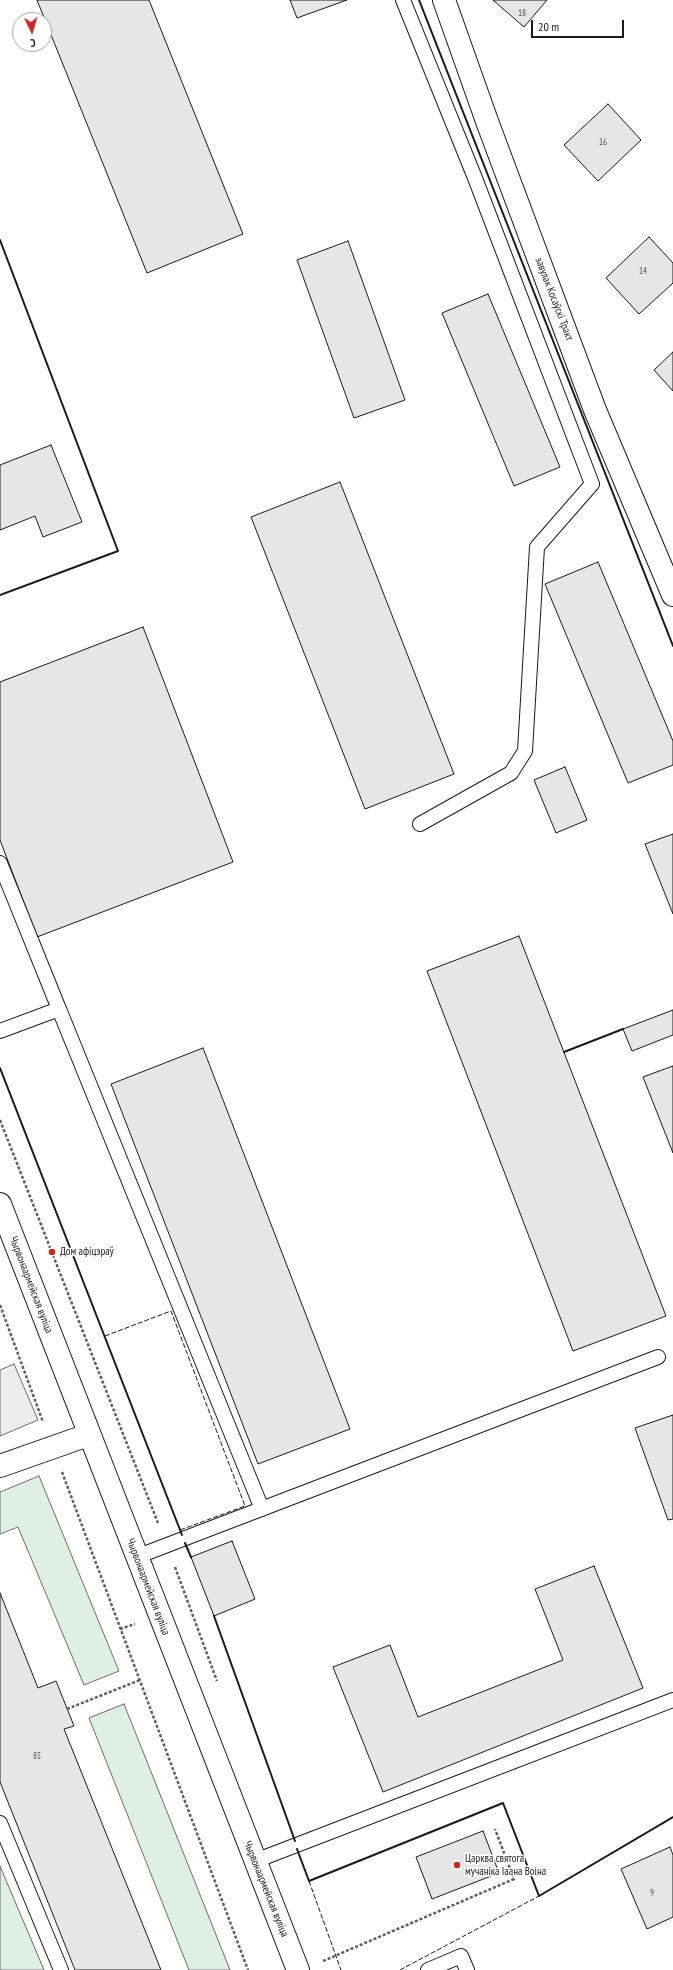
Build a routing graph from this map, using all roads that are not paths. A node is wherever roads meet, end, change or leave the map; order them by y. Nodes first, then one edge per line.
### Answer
1 (403, 0) edge
2 (444, 0) edge
3 (673, 595) edge
4 (420, 824) dead end
5 (0, 863) edge
6 (59, 1009) junction
7 (0, 1031) edge
8 (0, 1204) edge
9 (658, 1358) dead end
10 (88, 1435) junction
11 (0, 1466) edge
12 (262, 1509) junction
13 (136, 1557) junction
14 (673, 1700) edge
15 (0, 1823) edge
16 (255, 1861) junction
17 (61, 1970) edge
18 (298, 1970) edge
19 (428, 1970) edge
20 (466, 1970) edge

1 - 4 lane
2 - 3 main road, завулак Косаўскі Тракт
5 - 6 lane
6 - 7 lane
6 - 12 lane
8 - 10 main road, Чырвонаармейская вуліца
9 - 12 lane
10 - 11 main road
10 - 13 main road, Чырвонаармейская вуліца
12 - 13 lane
13 - 16 main road, Чырвонаармейская вуліца
14 - 16 lane
15 - 17 lane
16 - 18 main road, Чырвонаармейская вуліца
19 - 20 lane

